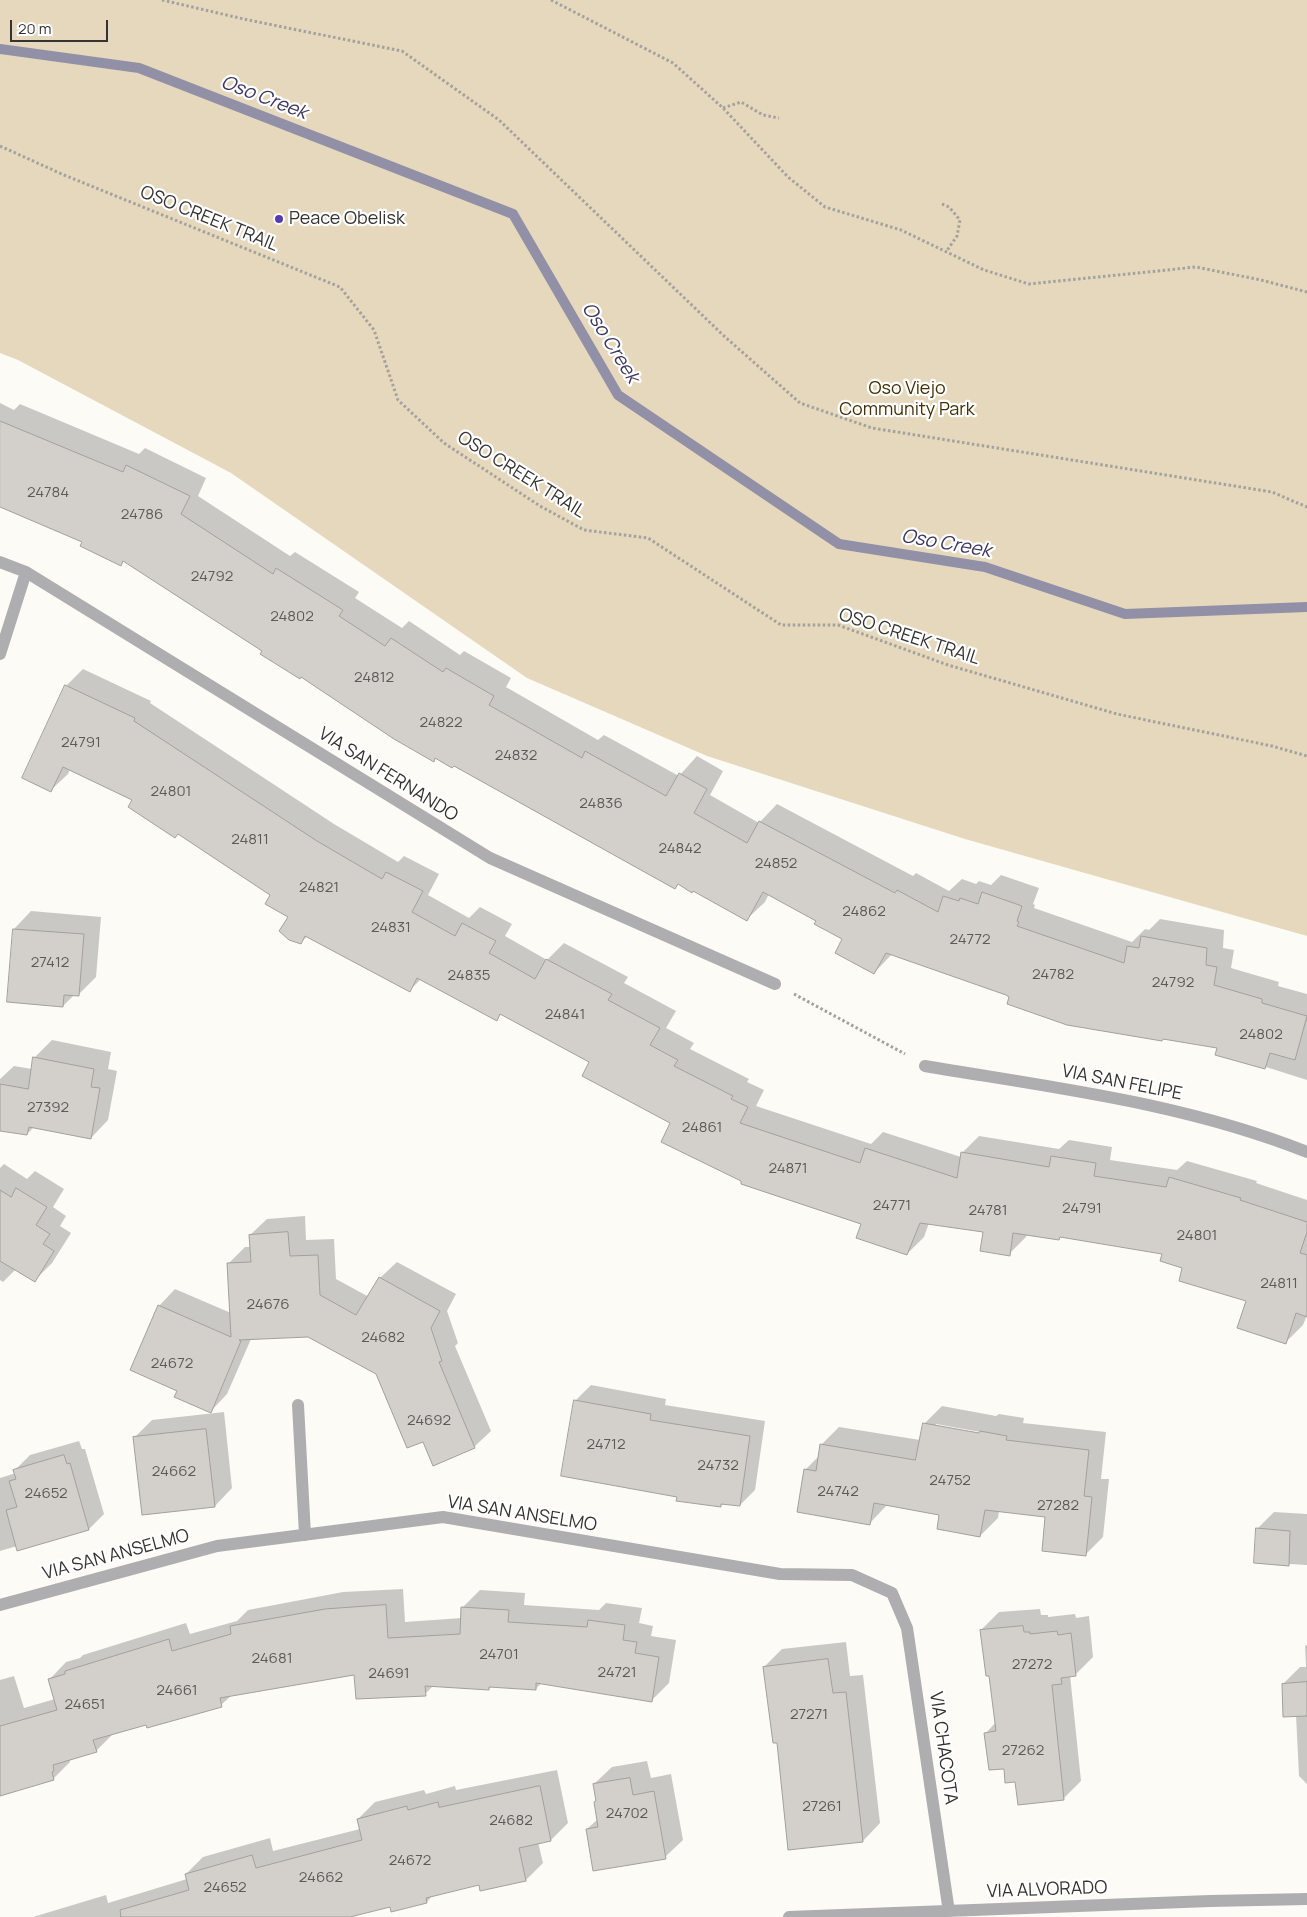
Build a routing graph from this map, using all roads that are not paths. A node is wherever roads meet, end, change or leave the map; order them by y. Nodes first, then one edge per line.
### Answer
1 (0, 562) edge
2 (26, 572) junction
3 (0, 654) edge
4 (776, 984) road end
5 (925, 1066) road end
6 (1307, 1152) edge
7 (298, 1405) dead end
8 (305, 1535) junction
9 (892, 1593) joint
10 (0, 1605) edge
11 (1307, 1900) edge
12 (949, 1912) junction
13 (789, 1917) edge

1 - 2 street, VIA SAN FERNANDO
2 - 3 street
2 - 4 street, VIA SAN FERNANDO
5 - 6 street, VIA SAN FELIPE
7 - 8 street
8 - 9 street, VIA SAN ANSELMO
8 - 10 street, VIA SAN ANSELMO
9 - 12 street, VIA CHACOTA
11 - 12 street, VIA ALVORADO
12 - 13 street, VIA ALVORADO

